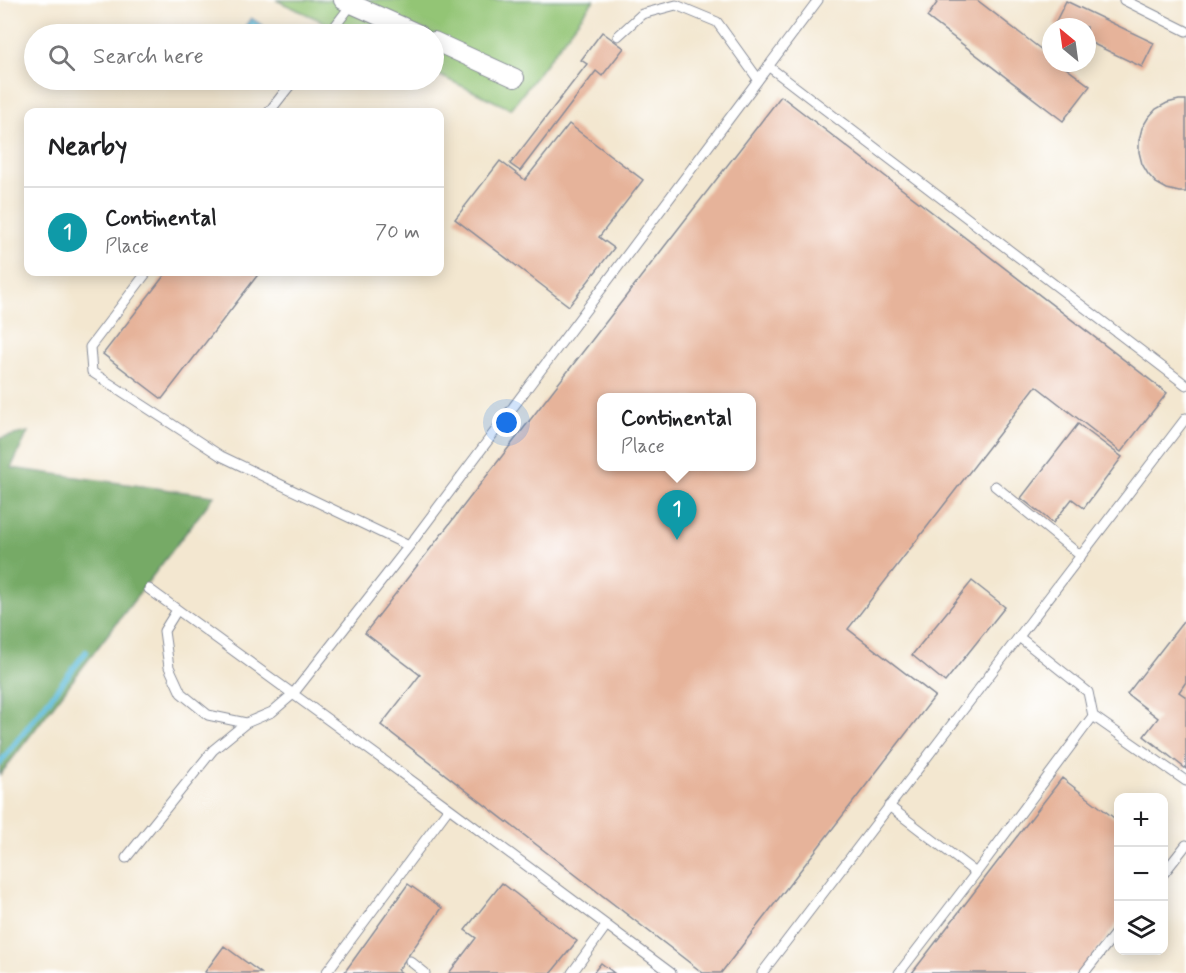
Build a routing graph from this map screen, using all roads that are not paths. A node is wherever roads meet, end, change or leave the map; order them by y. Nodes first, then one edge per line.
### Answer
1 (818, 0) edge
2 (1124, 0) edge
3 (347, 2) edge
4 (335, 24) edge
5 (396, 24) edge
6 (1186, 31) edge
7 (618, 36) dead end
8 (444, 46) edge
9 (768, 66) junction
10 (514, 78) dead end
11 (758, 80) junction
12 (286, 90) edge
13 (272, 108) edge
14 (144, 276) edge
15 (1186, 385) edge
16 (1186, 418) edge
17 (1177, 430) junction
18 (1186, 437) edge
19 (995, 486) dead end
20 (409, 546) junction
21 (1080, 556) junction
22 (149, 589) dead end
23 (177, 610) junction
24 (1019, 637) junction
25 (293, 694) junction
26 (1093, 716) junction
27 (246, 723) junction
28 (1186, 781) edge
29 (889, 806) junction
30 (449, 808) junction
31 (1186, 845) edge
32 (126, 858) dead end
33 (1168, 868) edge
34 (975, 873) junction
35 (606, 926) junction
36 (1114, 936) edge
37 (410, 961) dead end
38 (326, 973) edge
39 (425, 973) edge
40 (573, 973) edge
41 (671, 973) edge
42 (762, 973) edge
43 (899, 973) edge
44 (1084, 973) edge

1 - 9 lane
2 - 6 lane
3 - 4 lane
3 - 5 street
7 - 11 lane
8 - 10 street
9 - 11 lane
9 - 15 lane
11 - 20 lane
12 - 13 lane
14 - 20 lane
16 - 17 lane
17 - 18 lane
17 - 21 lane
19 - 21 lane
20 - 25 lane
21 - 24 lane
22 - 23 lane
23 - 25 lane
23 - 27 lane
24 - 26 lane
24 - 29 lane
25 - 27 lane
25 - 30 lane
26 - 28 lane
26 - 34 lane
27 - 32 lane
29 - 34 lane
29 - 42 lane
30 - 35 lane
30 - 38 lane
31 - 33 lane
34 - 43 lane
35 - 40 lane
35 - 41 lane
36 - 44 lane
37 - 39 lane

